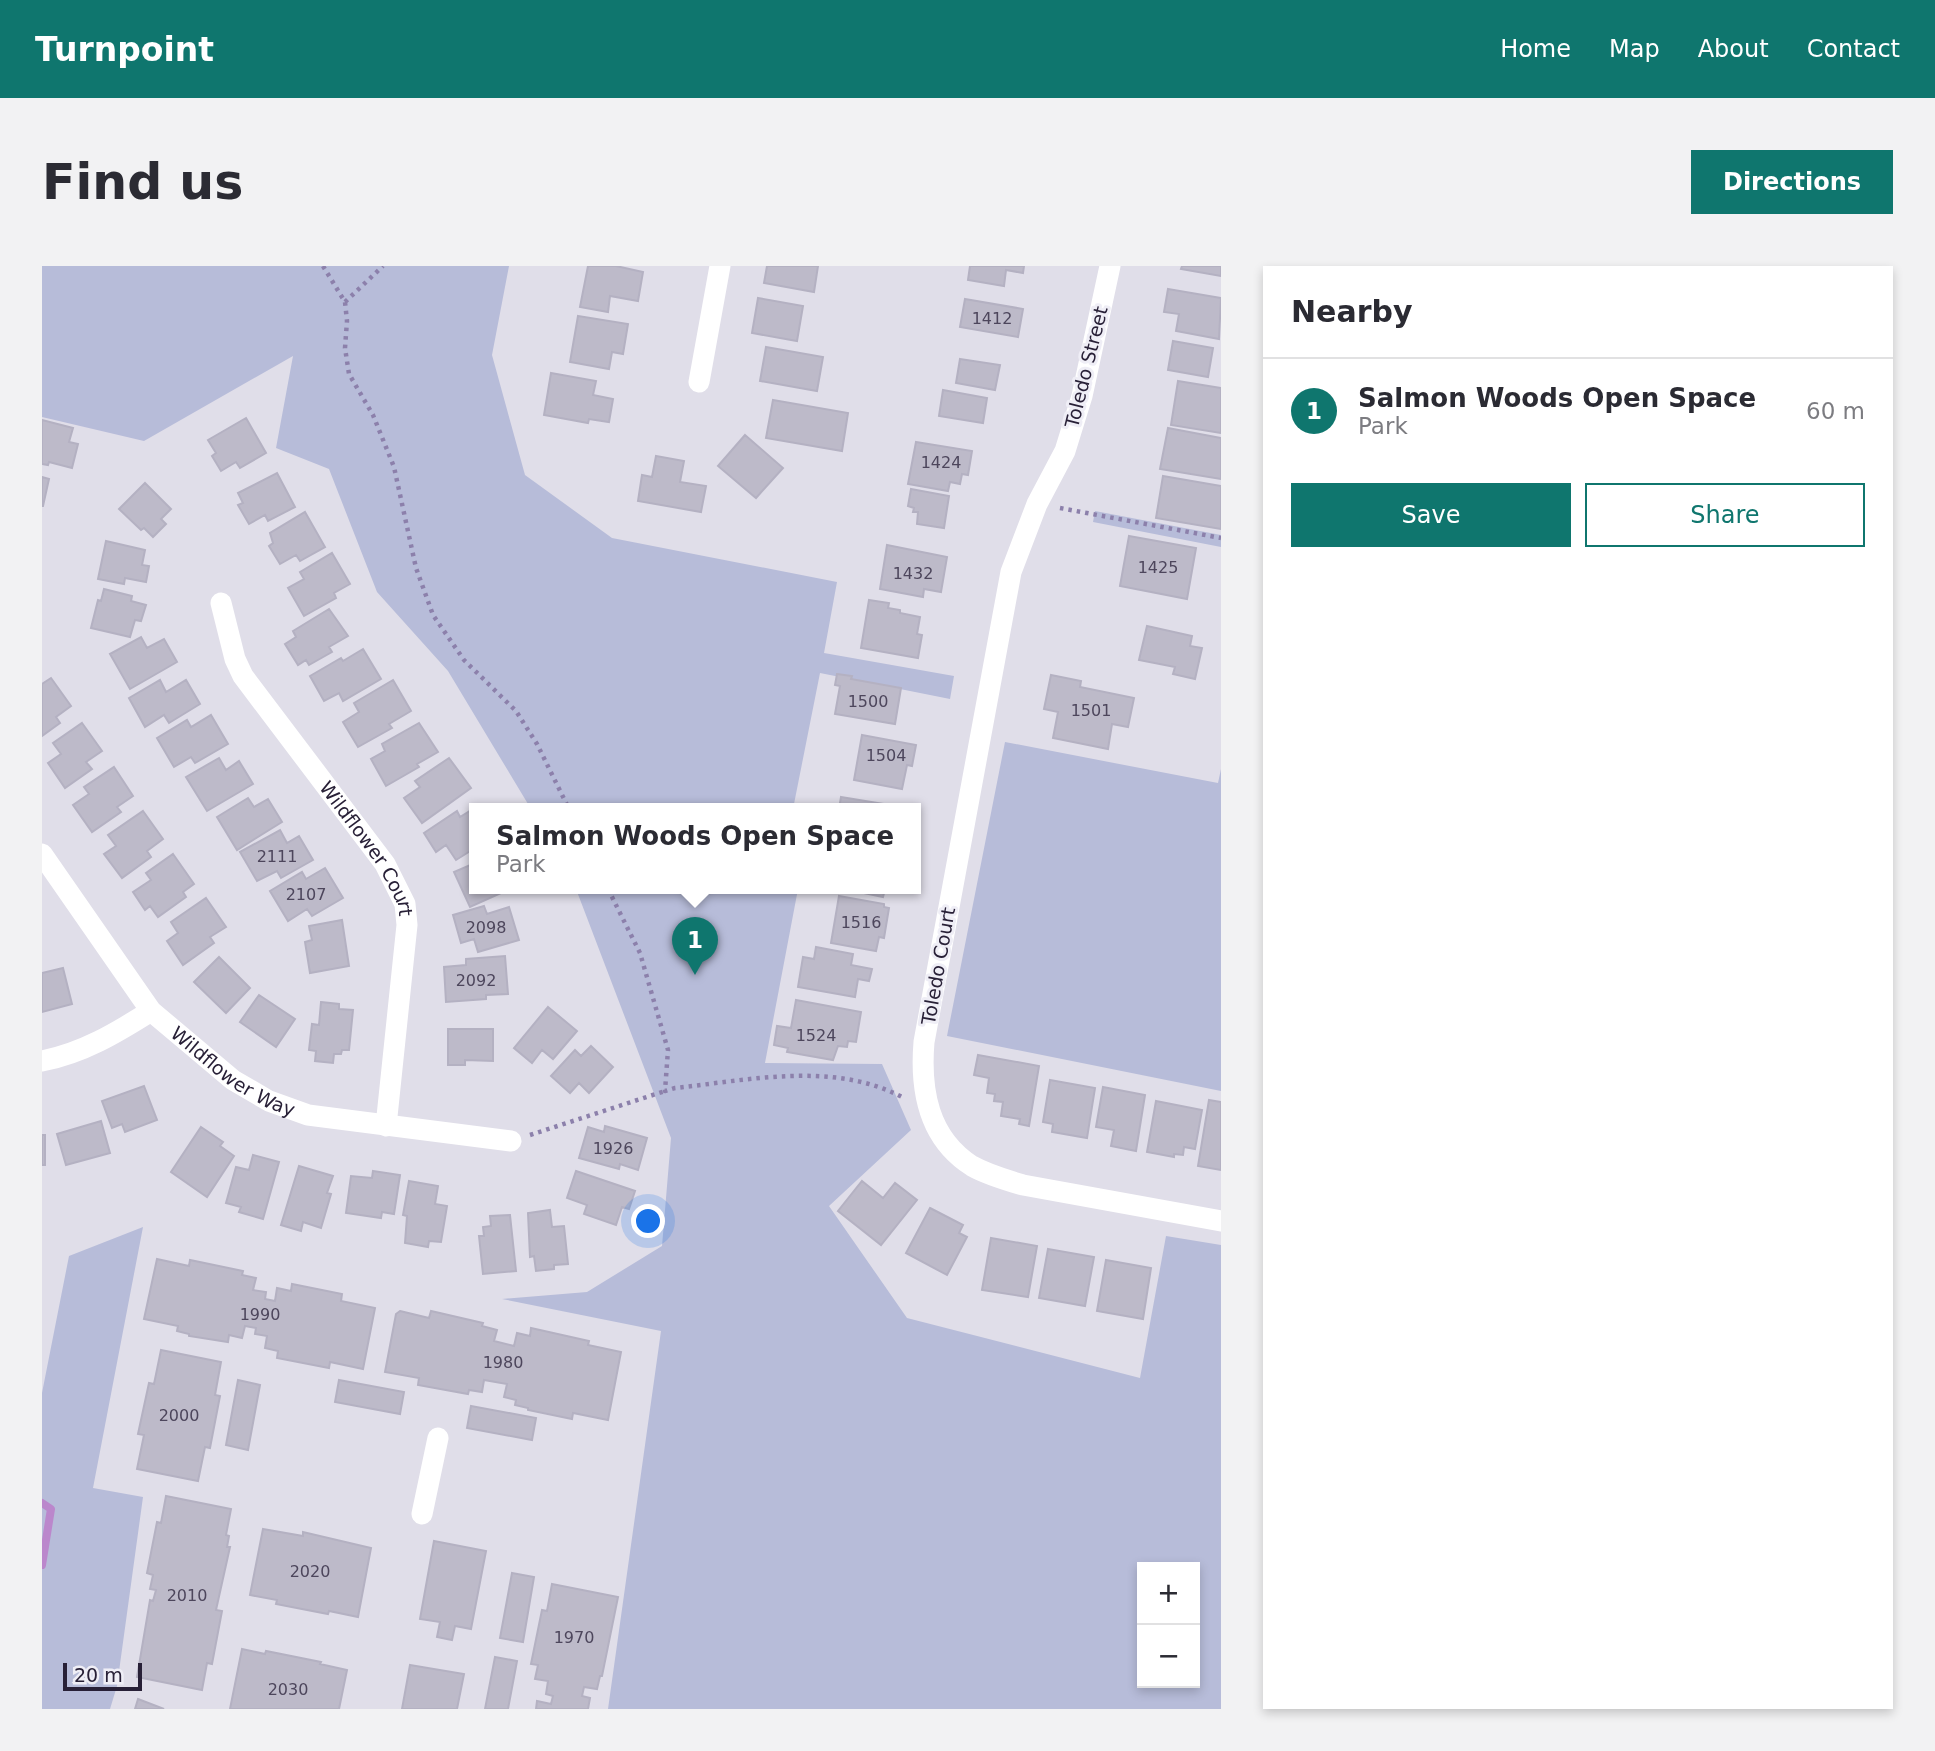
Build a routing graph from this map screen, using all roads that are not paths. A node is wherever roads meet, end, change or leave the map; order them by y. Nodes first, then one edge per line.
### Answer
1 (720, 266) edge
2 (1110, 266) edge
3 (699, 382) dead end
4 (1037, 504) joint
5 (221, 603) dead end
6 (42, 854) edge
7 (151, 1010) junction
8 (42, 1061) edge
9 (386, 1126) junction
10 (511, 1141) dead end
11 (1221, 1221) edge
12 (438, 1438) dead end
13 (422, 1514) dead end

1 - 3 street
2 - 4 street, Toledo Street
4 - 11 street, Toledo Court
5 - 9 street, Wildflower Court
6 - 7 street, Wildflower Way
7 - 8 street
7 - 9 street, Wildflower Way
9 - 10 street, Wildflower Way
12 - 13 street

